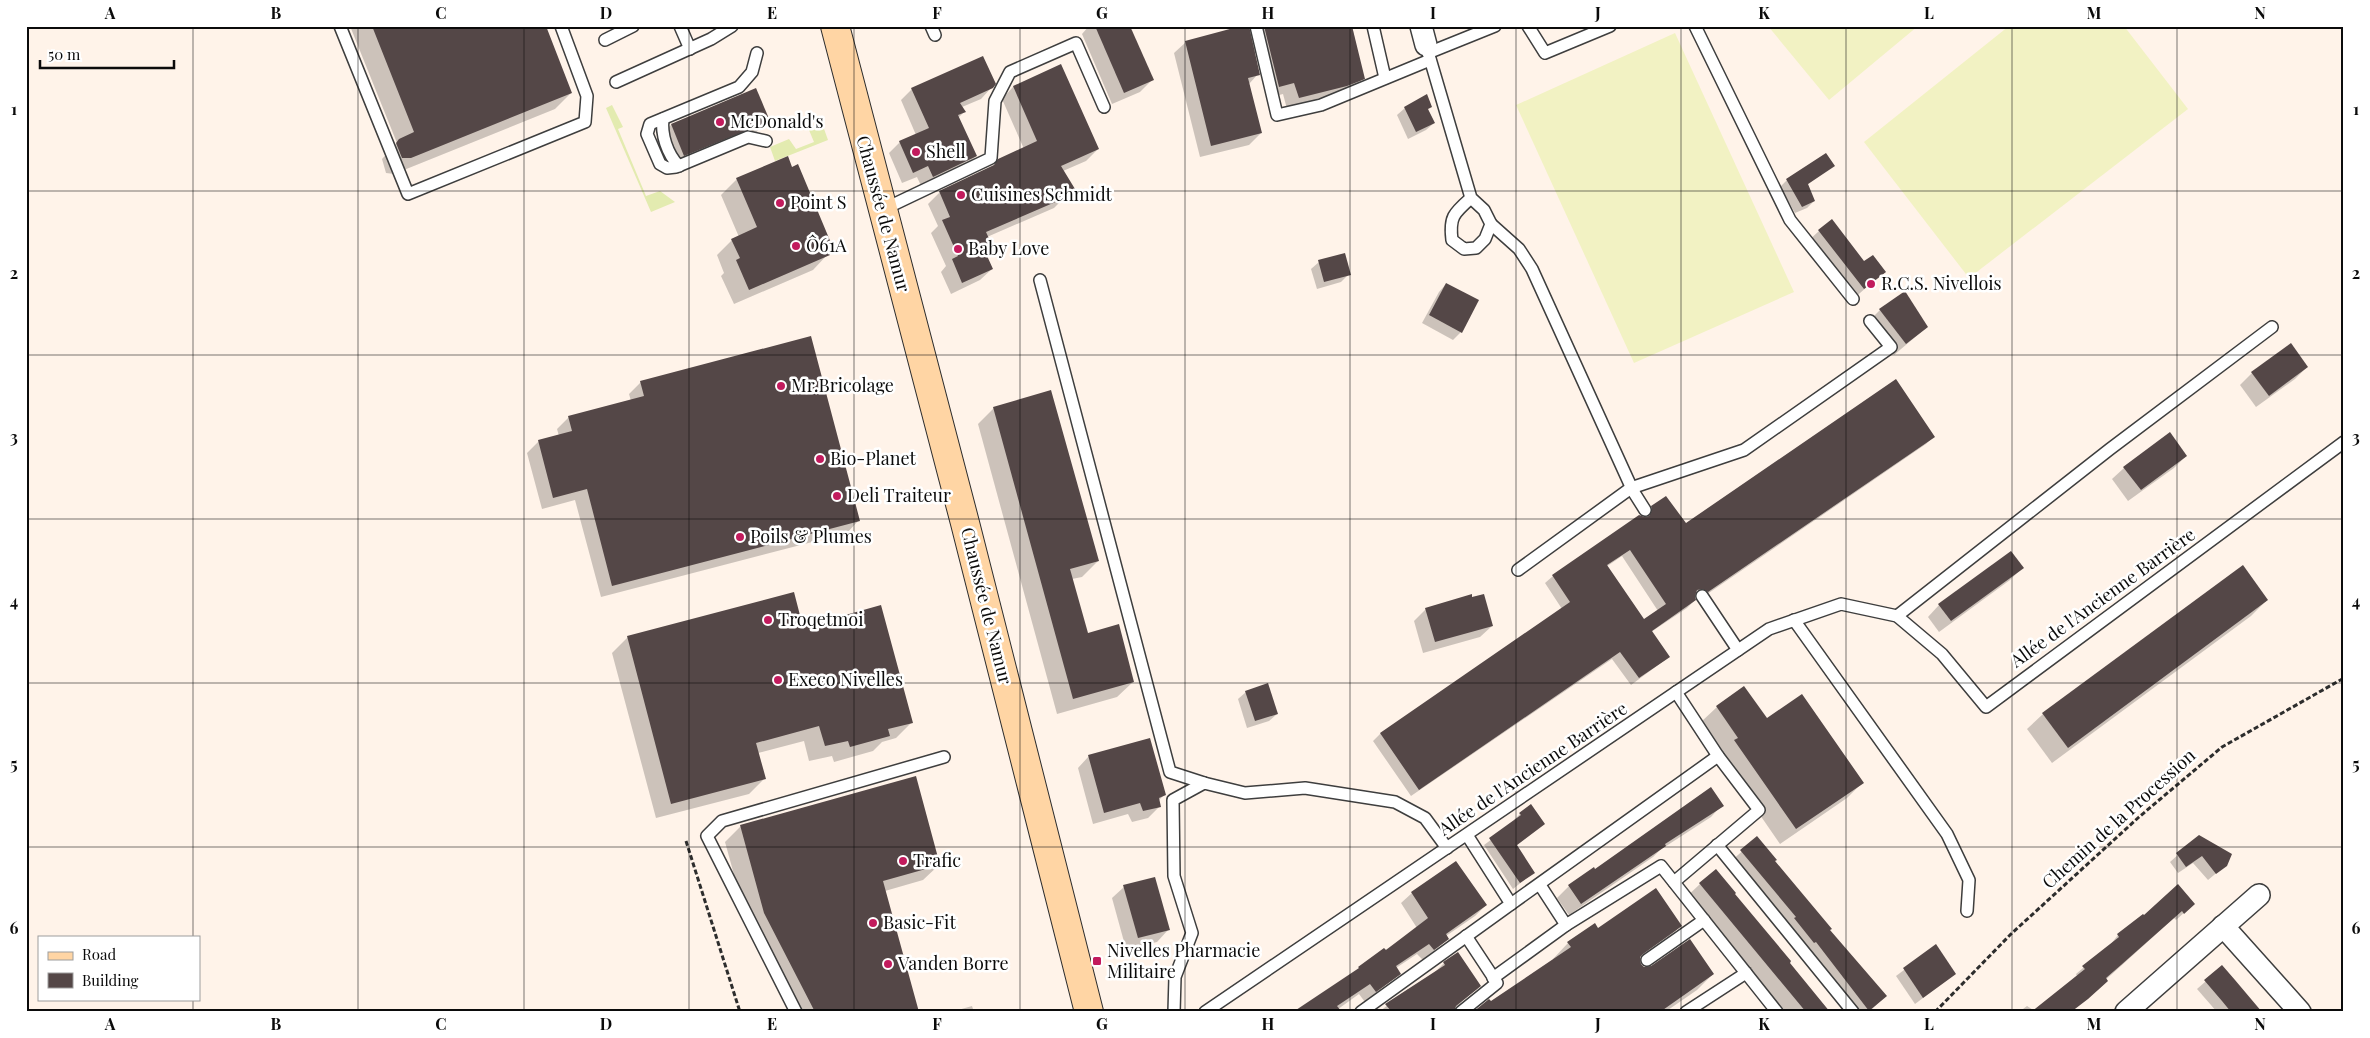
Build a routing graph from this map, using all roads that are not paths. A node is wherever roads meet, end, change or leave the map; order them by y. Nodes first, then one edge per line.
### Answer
1 (340, 26) edge
2 (561, 26) edge
3 (633, 26) edge
4 (680, 26) edge
5 (732, 26) edge
6 (835, 26) edge
7 (1256, 26) edge
8 (1373, 26) edge
9 (1495, 26) edge
10 (1528, 26) edge
11 (1610, 26) edge
12 (1696, 26) edge
13 (605, 40) dead end
14 (1426, 46) edge
15 (690, 49) junction
16 (757, 53) dead end
17 (1385, 78) junction
18 (616, 82) dead end
19 (1104, 107) dead end
20 (766, 141) dead end
21 (1471, 198) junction
22 (882, 210) junction
23 (1491, 224) junction
24 (1040, 280) dead end
25 (1853, 299) dead end
26 (1870, 321) dead end
27 (2272, 327) dead end
28 (2344, 442) edge
29 (1631, 488) junction
30 (1645, 510) dead end
31 (1518, 570) dead end
32 (1702, 596) dead end
33 (1897, 616) junction
34 (1794, 620) junction
35 (1738, 650) junction
36 (1676, 692) junction
37 (1718, 756) junction
38 (944, 757) dead end
39 (1204, 783) junction
40 (1467, 835) junction
41 (1717, 845) junction
42 (1447, 848) junction
43 (1674, 882) junction
44 (1540, 885) junction
45 (2259, 895) dead end
46 (1511, 904) junction
47 (1967, 911) dead end
48 (1704, 920) junction
49 (1566, 925) junction
50 (2223, 926) junction
51 (1466, 936) junction
52 (1647, 960) dead end
53 (1746, 972) junction
54 (1493, 978) junction
55 (796, 1012) edge
56 (1089, 1012) edge
57 (1174, 1012) edge
58 (1205, 1012) edge
59 (1361, 1012) edge
60 (1461, 1012) edge
61 (1686, 1012) edge
62 (1777, 1012) edge
63 (1852, 1012) edge
64 (2126, 1012) edge
65 (2300, 1012) edge

1 - 2 lane
3 - 13 lane
4 - 15 lane
5 - 15 lane
6 - 22 main road, Chaussée de Namur
7 - 17 lane
8 - 17 lane
9 - 14 lane
10 - 11 lane
12 - 25 lane
14 - 17 lane
14 - 21 lane
15 - 18 lane
16 - 20 lane
19 - 22 lane
21 - 23 lane
21 - 23 lane
22 - 56 main road, Chaussée de Namur
23 - 29 lane
24 - 39 lane
26 - 29 lane
27 - 33 lane
28 - 33 lane, Allée de l'Ancienne Barrière
29 - 30 lane
29 - 31 lane
32 - 35 lane
33 - 34 lane, Allée de l'Ancienne Barrière
34 - 35 lane, Allée de l'Ancienne Barrière
34 - 47 lane
35 - 36 lane, Allée de l'Ancienne Barrière
36 - 37 lane
36 - 40 lane, Allée de l'Ancienne Barrière
37 - 41 lane
37 - 44 lane
38 - 55 lane
39 - 42 lane
39 - 57 lane
40 - 42 lane, Allée de l'Ancienne Barrière
40 - 46 lane
41 - 43 lane
41 - 63 lane
42 - 58 lane, Allée de l'Ancienne Barrière
43 - 48 lane
43 - 49 lane
44 - 46 lane
44 - 49 lane
45 - 50 street
46 - 51 lane
48 - 52 lane
48 - 53 lane
49 - 54 lane
50 - 64 street
50 - 65 street
51 - 54 lane
51 - 59 lane
53 - 61 lane
53 - 62 lane
54 - 60 lane

